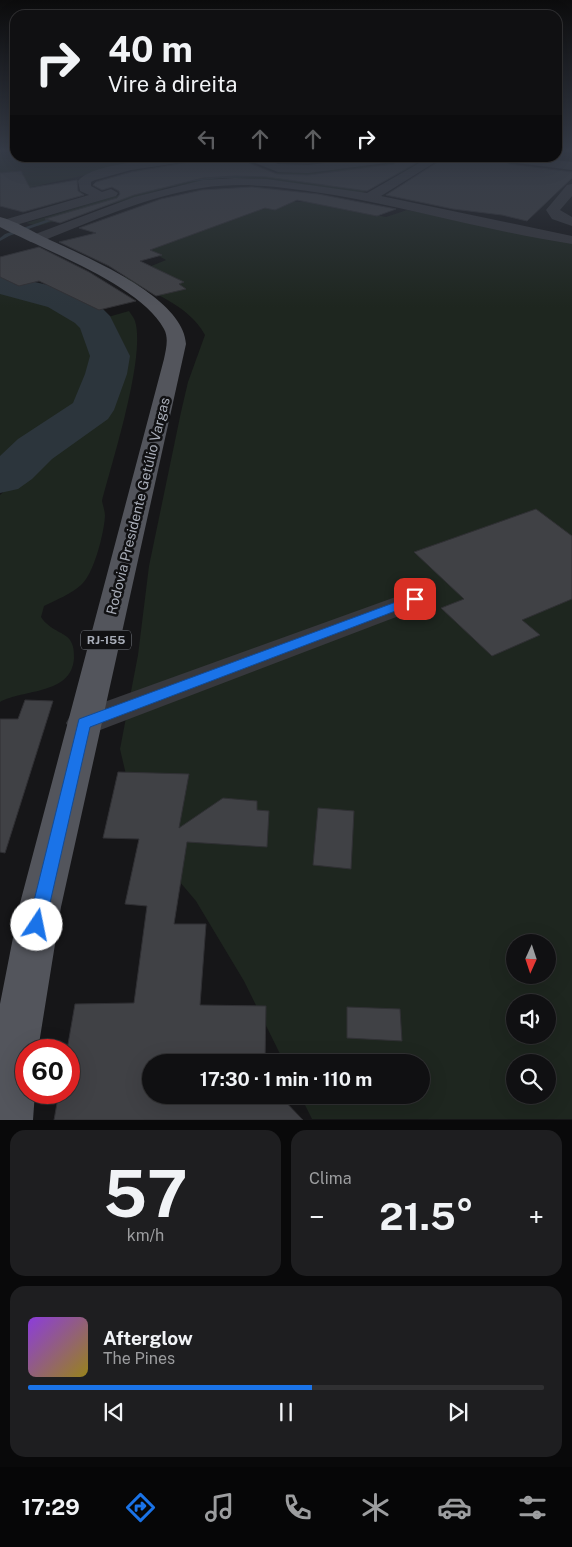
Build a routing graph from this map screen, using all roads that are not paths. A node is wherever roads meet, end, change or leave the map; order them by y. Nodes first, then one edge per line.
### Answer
1 (85, 202) edge
2 (132, 202) edge
3 (394, 202) edge
4 (558, 202) edge
5 (572, 222) edge
6 (16, 230) edge
7 (572, 240) edge
8 (415, 599) dead end
9 (84, 723) junction
10 (8, 1120) edge

1 - 6 street
2 - 6 street
3 - 7 street
4 - 5 street
6 - 9 main road, Rodovia Presidente Getúlio Vargas / RJ-155
8 - 9 street
9 - 10 main road, Rodovia Presidente Getúlio Vargas / RJ-155

